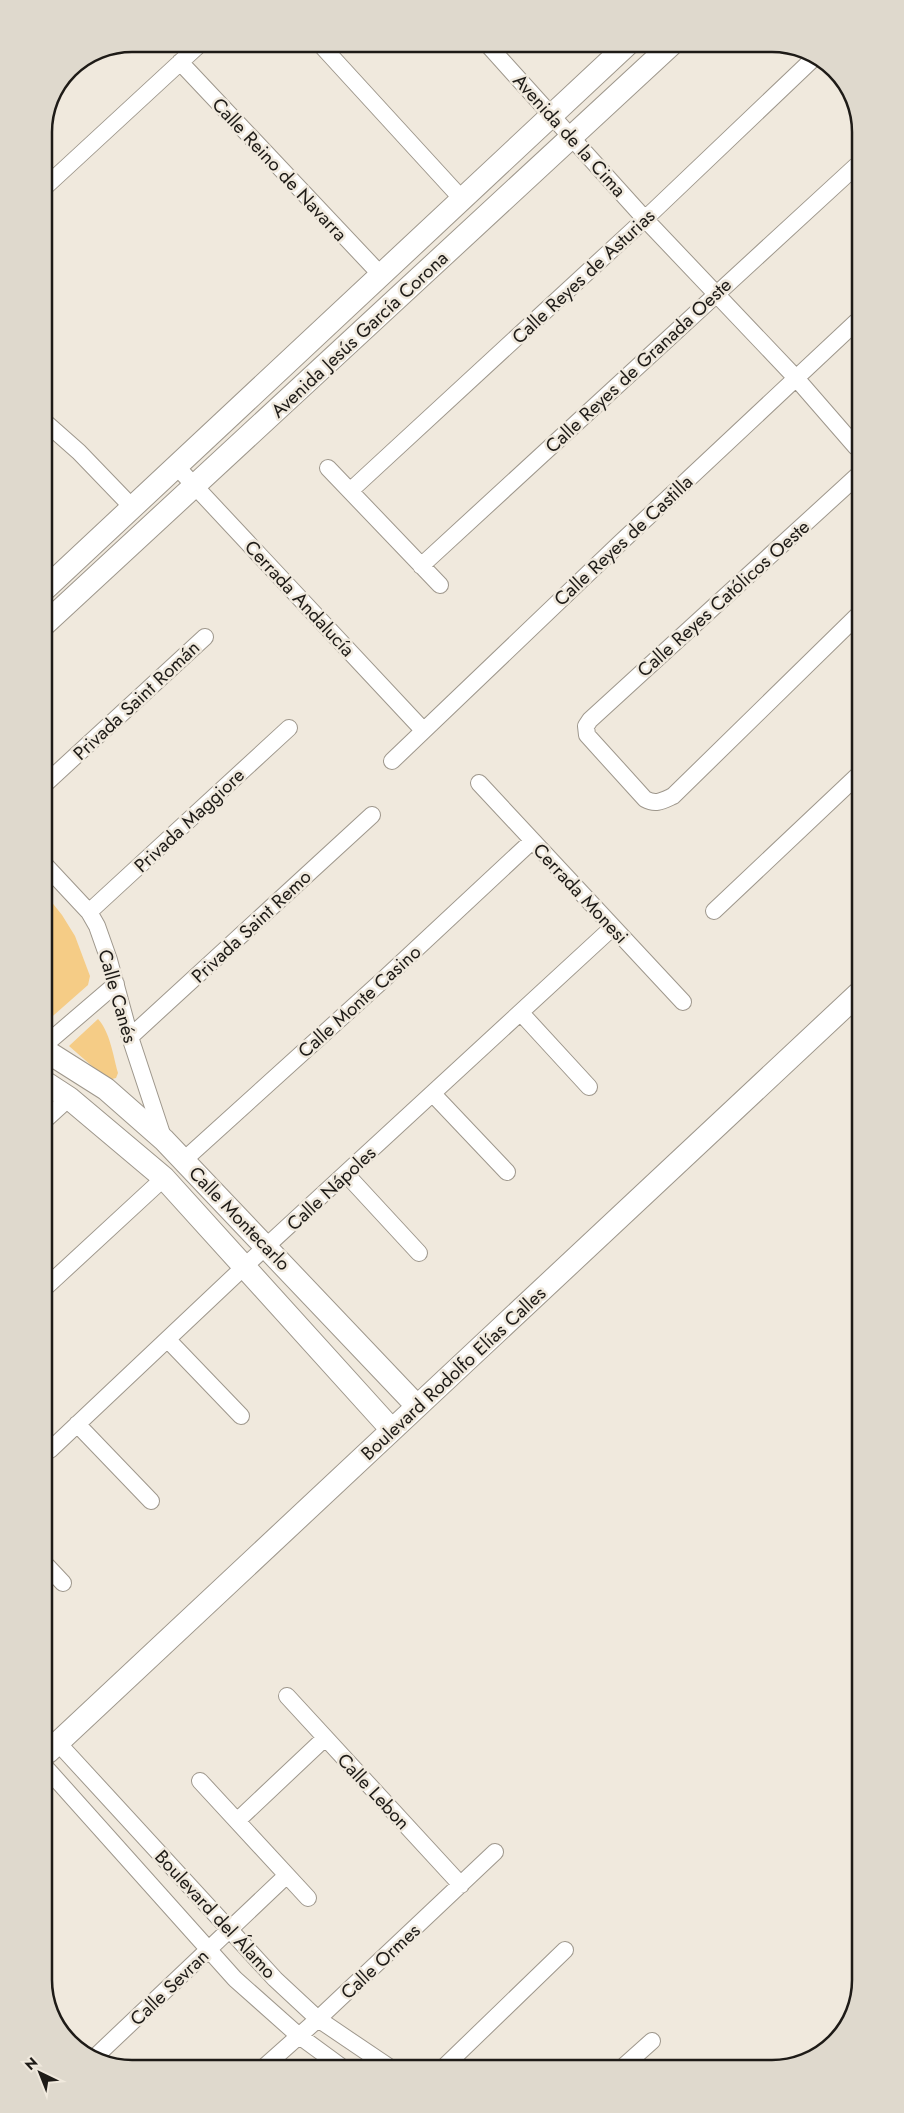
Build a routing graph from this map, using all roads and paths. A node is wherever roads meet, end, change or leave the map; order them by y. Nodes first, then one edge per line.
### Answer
1 (190, 53) edge
2 (328, 53) edge
3 (495, 53) edge
4 (618, 53) edge
5 (662, 53) edge
6 (180, 62) junction
7 (810, 62) edge
8 (551, 114) junction
9 (572, 138) junction
10 (852, 170) edge
11 (53, 180) edge
12 (461, 198) junction
13 (645, 219) junction
14 (381, 275) junction
15 (716, 293) junction
16 (852, 326) edge
17 (796, 378) junction
18 (53, 430) edge
19 (852, 442) edge
20 (177, 467) junction
21 (328, 468) dead end
22 (852, 480) edge
23 (195, 486) junction
24 (350, 491) junction
25 (133, 508) junction
26 (421, 566) junction
27 (53, 582) edge
28 (440, 585) dead end
29 (53, 617) edge
30 (852, 621) edge
31 (205, 637) dead end
32 (289, 728) dead end
33 (423, 730) junction
34 (392, 761) dead end
35 (53, 778) edge
36 (852, 781) edge
37 (480, 783) dead end
38 (372, 815) dead end
39 (532, 841) junction
40 (53, 874) edge
41 (714, 911) dead end
42 (88, 912) junction
43 (613, 928) junction
44 (116, 984) junction
45 (852, 1000) edge
46 (683, 1002) dead end
47 (520, 1012) junction
48 (130, 1037) junction
49 (53, 1038) edge
50 (53, 1056) edge
51 (589, 1087) dead end
52 (53, 1088) edge
53 (433, 1094) junction
54 (69, 1098) junction
55 (53, 1113) edge
56 (164, 1140) junction
57 (184, 1160) junction
58 (507, 1172) dead end
59 (346, 1174) junction
60 (164, 1178) junction
61 (268, 1247) junction
62 (419, 1253) dead end
63 (246, 1266) junction
64 (53, 1280) edge
65 (168, 1340) junction
66 (417, 1406) junction
67 (240, 1416) dead end
68 (77, 1424) junction
69 (392, 1430) junction
70 (53, 1447) edge
71 (151, 1501) dead end
72 (53, 1572) edge
73 (64, 1583) dead end
74 (287, 1696) dead end
75 (325, 1738) junction
76 (53, 1748) edge
77 (53, 1776) edge
78 (200, 1781) dead end
79 (238, 1820) junction
80 (495, 1852) dead end
81 (286, 1876) junction
82 (461, 1884) junction
83 (308, 1898) dead end
84 (230, 1929) junction
85 (209, 1949) junction
86 (565, 1950) dead end
87 (318, 2019) junction
88 (298, 2035) junction
89 (652, 2041) dead end
90 (100, 2053) edge
91 (271, 2060) edge
92 (332, 2060) edge
93 (379, 2060) edge
94 (451, 2060) edge
95 (631, 2060) edge

1 - 6 street
2 - 12 street
3 - 8 street, Avenida de la Cima
4 - 8 street, Avenida Jesús García Corona
5 - 9 street, Avenida Jesús García Corona
6 - 11 street
6 - 14 street, Calle Reino de Navarra
7 - 13 street, Calle Reyes de Asturias
8 - 9 street, Avenida de la Cima
8 - 12 street, Avenida Jesús García Corona
9 - 13 street, Avenida de la Cima
9 - 23 street, Avenida Jesús García Corona
10 - 15 street, Calle Reyes de Granada Oeste
12 - 14 street, Avenida Jesús García Corona
13 - 15 street, Avenida de la Cima
13 - 24 street, Calle Reyes de Asturias
14 - 20 street, Avenida Jesús García Corona
15 - 17 street, Avenida de la Cima
15 - 26 street, Calle Reyes de Granada Oeste
16 - 17 street, Calle Reyes de Castilla
17 - 19 street, Avenida de la Cima
17 - 33 street, Calle Reyes de Castilla
18 - 25 street
20 - 23 street, Cerrada Andalucía
20 - 25 street, Avenida Jesús García Corona
21 - 24 street
22 - 30 street, Calle Reyes Católicos Oeste
23 - 29 street, Avenida Jesús García Corona
23 - 33 street, Cerrada Andalucía
24 - 26 street
25 - 27 street, Avenida Jesús García Corona
26 - 28 street
31 - 35 street, Privada Saint Román
32 - 42 street, Privada Maggiore
33 - 34 street, Calle Reyes de Castilla
36 - 41 street
37 - 39 street, Cerrada Monesi
38 - 48 street, Privada Saint Remo
39 - 43 street, Cerrada Monesi
39 - 57 street, Calle Monte Casino
40 - 42 street, Calle Canés
42 - 44 street, Calle Canés
43 - 46 street, Cerrada Monesi
43 - 47 street, Calle Nápoles
44 - 48 street, Calle Canés
44 - 49 street
45 - 66 street, Boulevard Rodolfo Elías Calles
47 - 51 street
47 - 53 street, Calle Nápoles
48 - 56 street, Calle Canés
50 - 56 street, Calle Montecarlo
52 - 54 street, Calle Montecarlo
53 - 58 street
53 - 59 street, Calle Nápoles
54 - 55 street
54 - 60 street, Calle Montecarlo
56 - 57 street, Calle Montecarlo
57 - 61 street, Calle Montecarlo
59 - 61 street, Calle Nápoles
59 - 62 street
60 - 63 street, Calle Montecarlo
60 - 64 street
61 - 63 street, Calle Nápoles
61 - 66 street, Calle Montecarlo
63 - 65 street, Calle Nápoles
63 - 69 street, Calle Montecarlo
65 - 67 street
65 - 68 street, Calle Nápoles
66 - 69 street, Boulevard Rodolfo Elías Calles
68 - 70 street, Calle Nápoles
68 - 71 street
69 - 76 street, Boulevard Rodolfo Elías Calles
72 - 73 street
74 - 75 street, Calle Lebon
75 - 79 street
75 - 82 street, Calle Lebon
76 - 84 street, Boulevard del Álamo
77 - 85 street, Boulevard del Álamo
78 - 79 street
79 - 81 street
80 - 82 street, Calle Ormes
81 - 83 street
81 - 84 street, Calle Sevran
82 - 87 street, Calle Ormes
84 - 85 street, Calle Sevran
84 - 87 street, Boulevard del Álamo
85 - 88 street, Boulevard del Álamo
85 - 90 street, Calle Sevran
86 - 94 street
87 - 88 street, Calle Ormes
87 - 93 street, Boulevard del Álamo
88 - 91 street, Calle Ormes
88 - 92 street, Boulevard del Álamo
89 - 95 street

